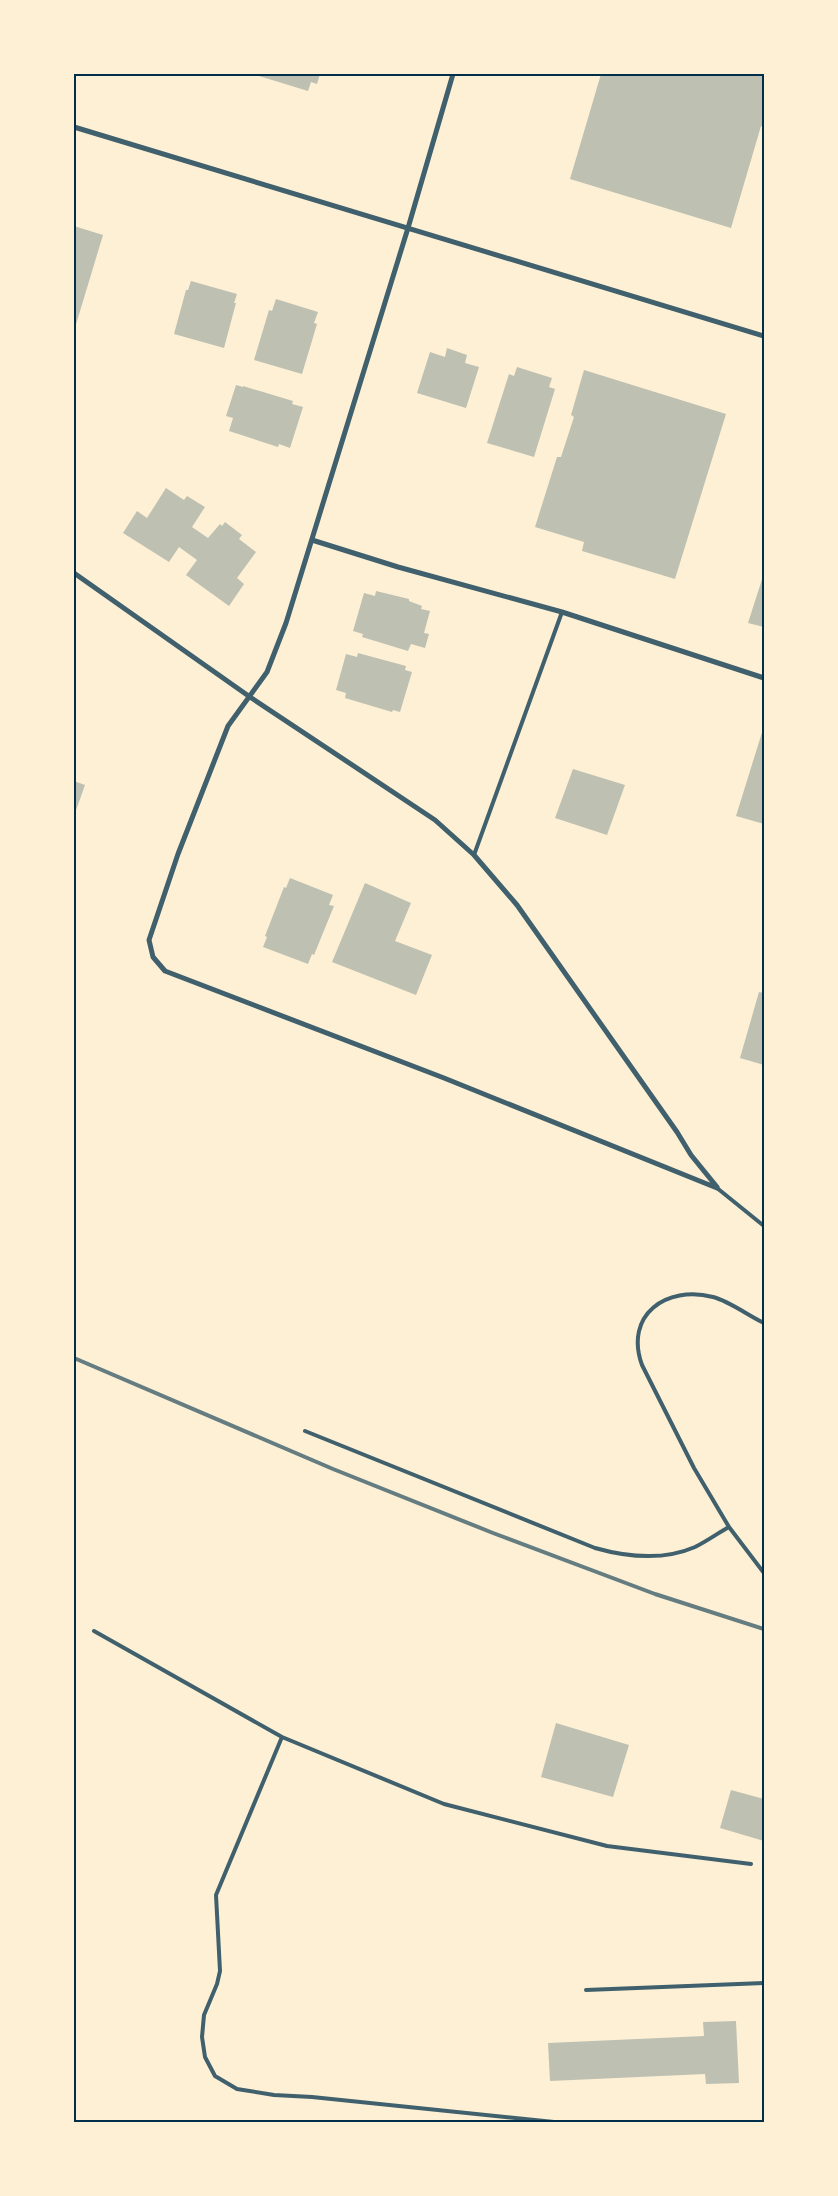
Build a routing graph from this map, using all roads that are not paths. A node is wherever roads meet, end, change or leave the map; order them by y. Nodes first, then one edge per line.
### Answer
1 (453, 74) edge
2 (74, 127) edge
3 (408, 228) junction
4 (764, 336) edge
5 (312, 540) junction
6 (74, 573) edge
7 (562, 612) junction
8 (764, 678) edge
9 (250, 696) junction
10 (474, 855) junction
11 (717, 1188) junction
12 (764, 1226) edge
13 (764, 1324) edge
14 (305, 1431) dead end
15 (729, 1527) junction
16 (764, 1573) edge
17 (94, 1631) dead end
18 (282, 1737) junction
19 (751, 1864) dead end
20 (764, 1983) edge
21 (586, 1990) dead end
22 (554, 2122) edge

1 - 3 street
2 - 3 street
3 - 4 street
3 - 5 street
5 - 7 street
5 - 9 street
6 - 9 street
7 - 8 street
7 - 10 lane
9 - 10 street
9 - 11 street
10 - 11 street
11 - 12 lane
13 - 15 lane
14 - 15 lane
15 - 16 lane
17 - 18 lane
18 - 19 lane
18 - 22 lane
20 - 21 lane

